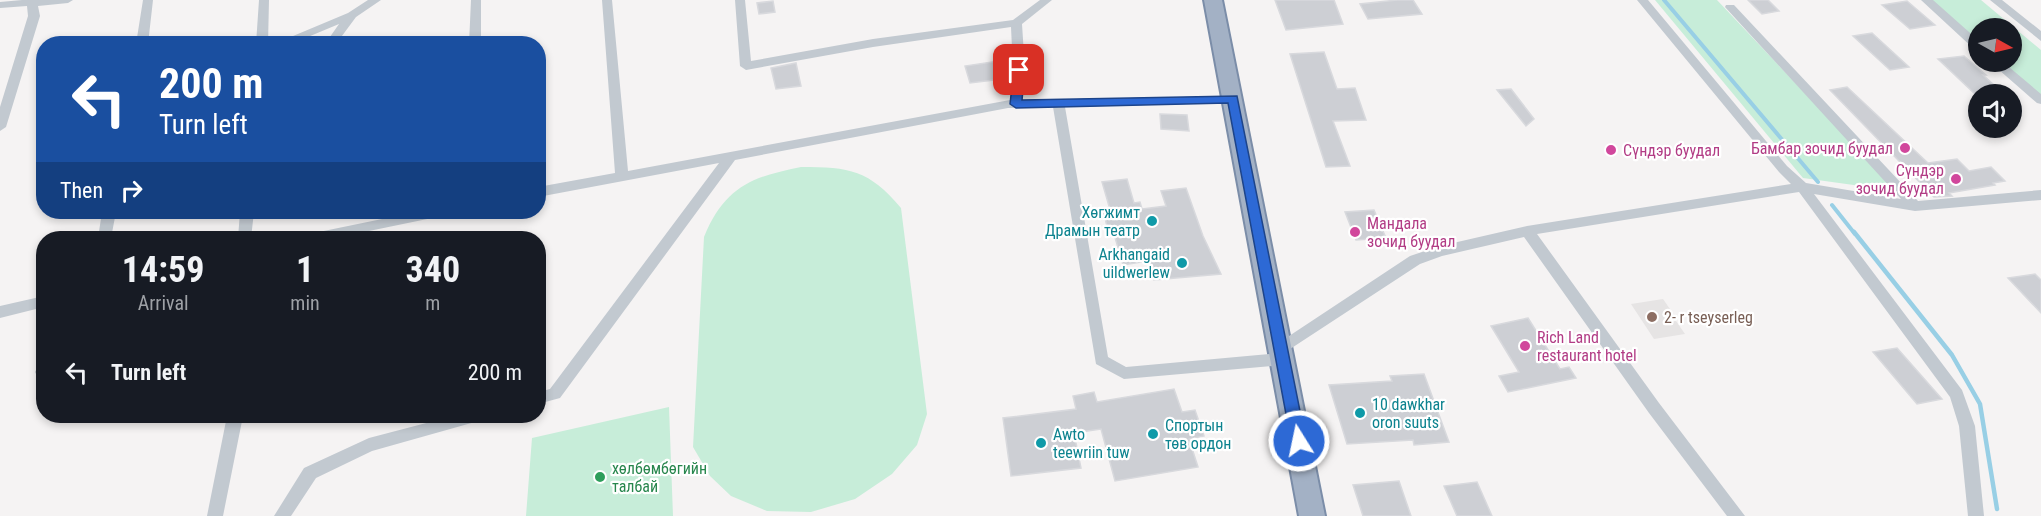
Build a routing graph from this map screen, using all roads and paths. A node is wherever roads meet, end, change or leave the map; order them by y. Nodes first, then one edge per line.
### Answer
1 (68, 0) edge
2 (148, 0) edge
3 (376, 0) edge
4 (476, 0) edge
5 (607, 0) edge
6 (754, 0) edge
7 (1047, 0) edge
8 (1213, 0) edge
9 (1642, 0) edge
10 (1926, 0) edge
11 (1995, 0) edge
12 (267, 1) edge
13 (740, 1) edge
14 (32, 2) edge
15 (0, 5) edge
16 (1730, 7) dead end
17 (352, 15) junction
18 (1016, 23) junction
19 (143, 36) edge
20 (263, 36) edge
21 (299, 36) edge
22 (336, 36) edge
23 (476, 36) edge
24 (1968, 37) edge
25 (2041, 37) edge
26 (2008, 72) edge
27 (1233, 99) junction
28 (2041, 100) edge
29 (1058, 103) junction
30 (1016, 104) junction
31 (0, 128) edge
32 (730, 157) junction
33 (622, 177) junction
34 (1802, 187) junction
35 (546, 191) edge
36 (2041, 195) edge
37 (1914, 206) junction
38 (404, 219) edge
39 (347, 231) edge
40 (1527, 231) junction
41 (36, 303) edge
42 (0, 312) edge
43 (1283, 353) junction
44 (546, 396) edge
45 (234, 423) edge
46 (449, 423) edge
47 (215, 516) edge
48 (282, 516) edge
49 (1312, 516) edge
50 (1737, 516) edge
51 (1976, 516) edge

1 - 14 street
2 - 19 street
3 - 17 street
4 - 23 street
5 - 33 street
6 - 13 street
7 - 18 street
8 - 27 highway
9 - 34 street
10 - 24 street
11 - 25 street
12 - 20 street
13 - 18 street
14 - 15 street
14 - 31 street
16 - 37 street
17 - 21 street
17 - 22 street
18 - 30 street
26 - 28 street
27 - 29 street
27 - 43 highway
29 - 30 street
29 - 43 street
30 - 32 street
32 - 33 street
32 - 44 street
33 - 35 street
34 - 37 street
34 - 40 street
34 - 51 street
36 - 37 street
38 - 39 street
40 - 43 street
40 - 50 street
41 - 42 street
43 - 49 highway
45 - 47 street
46 - 48 street

